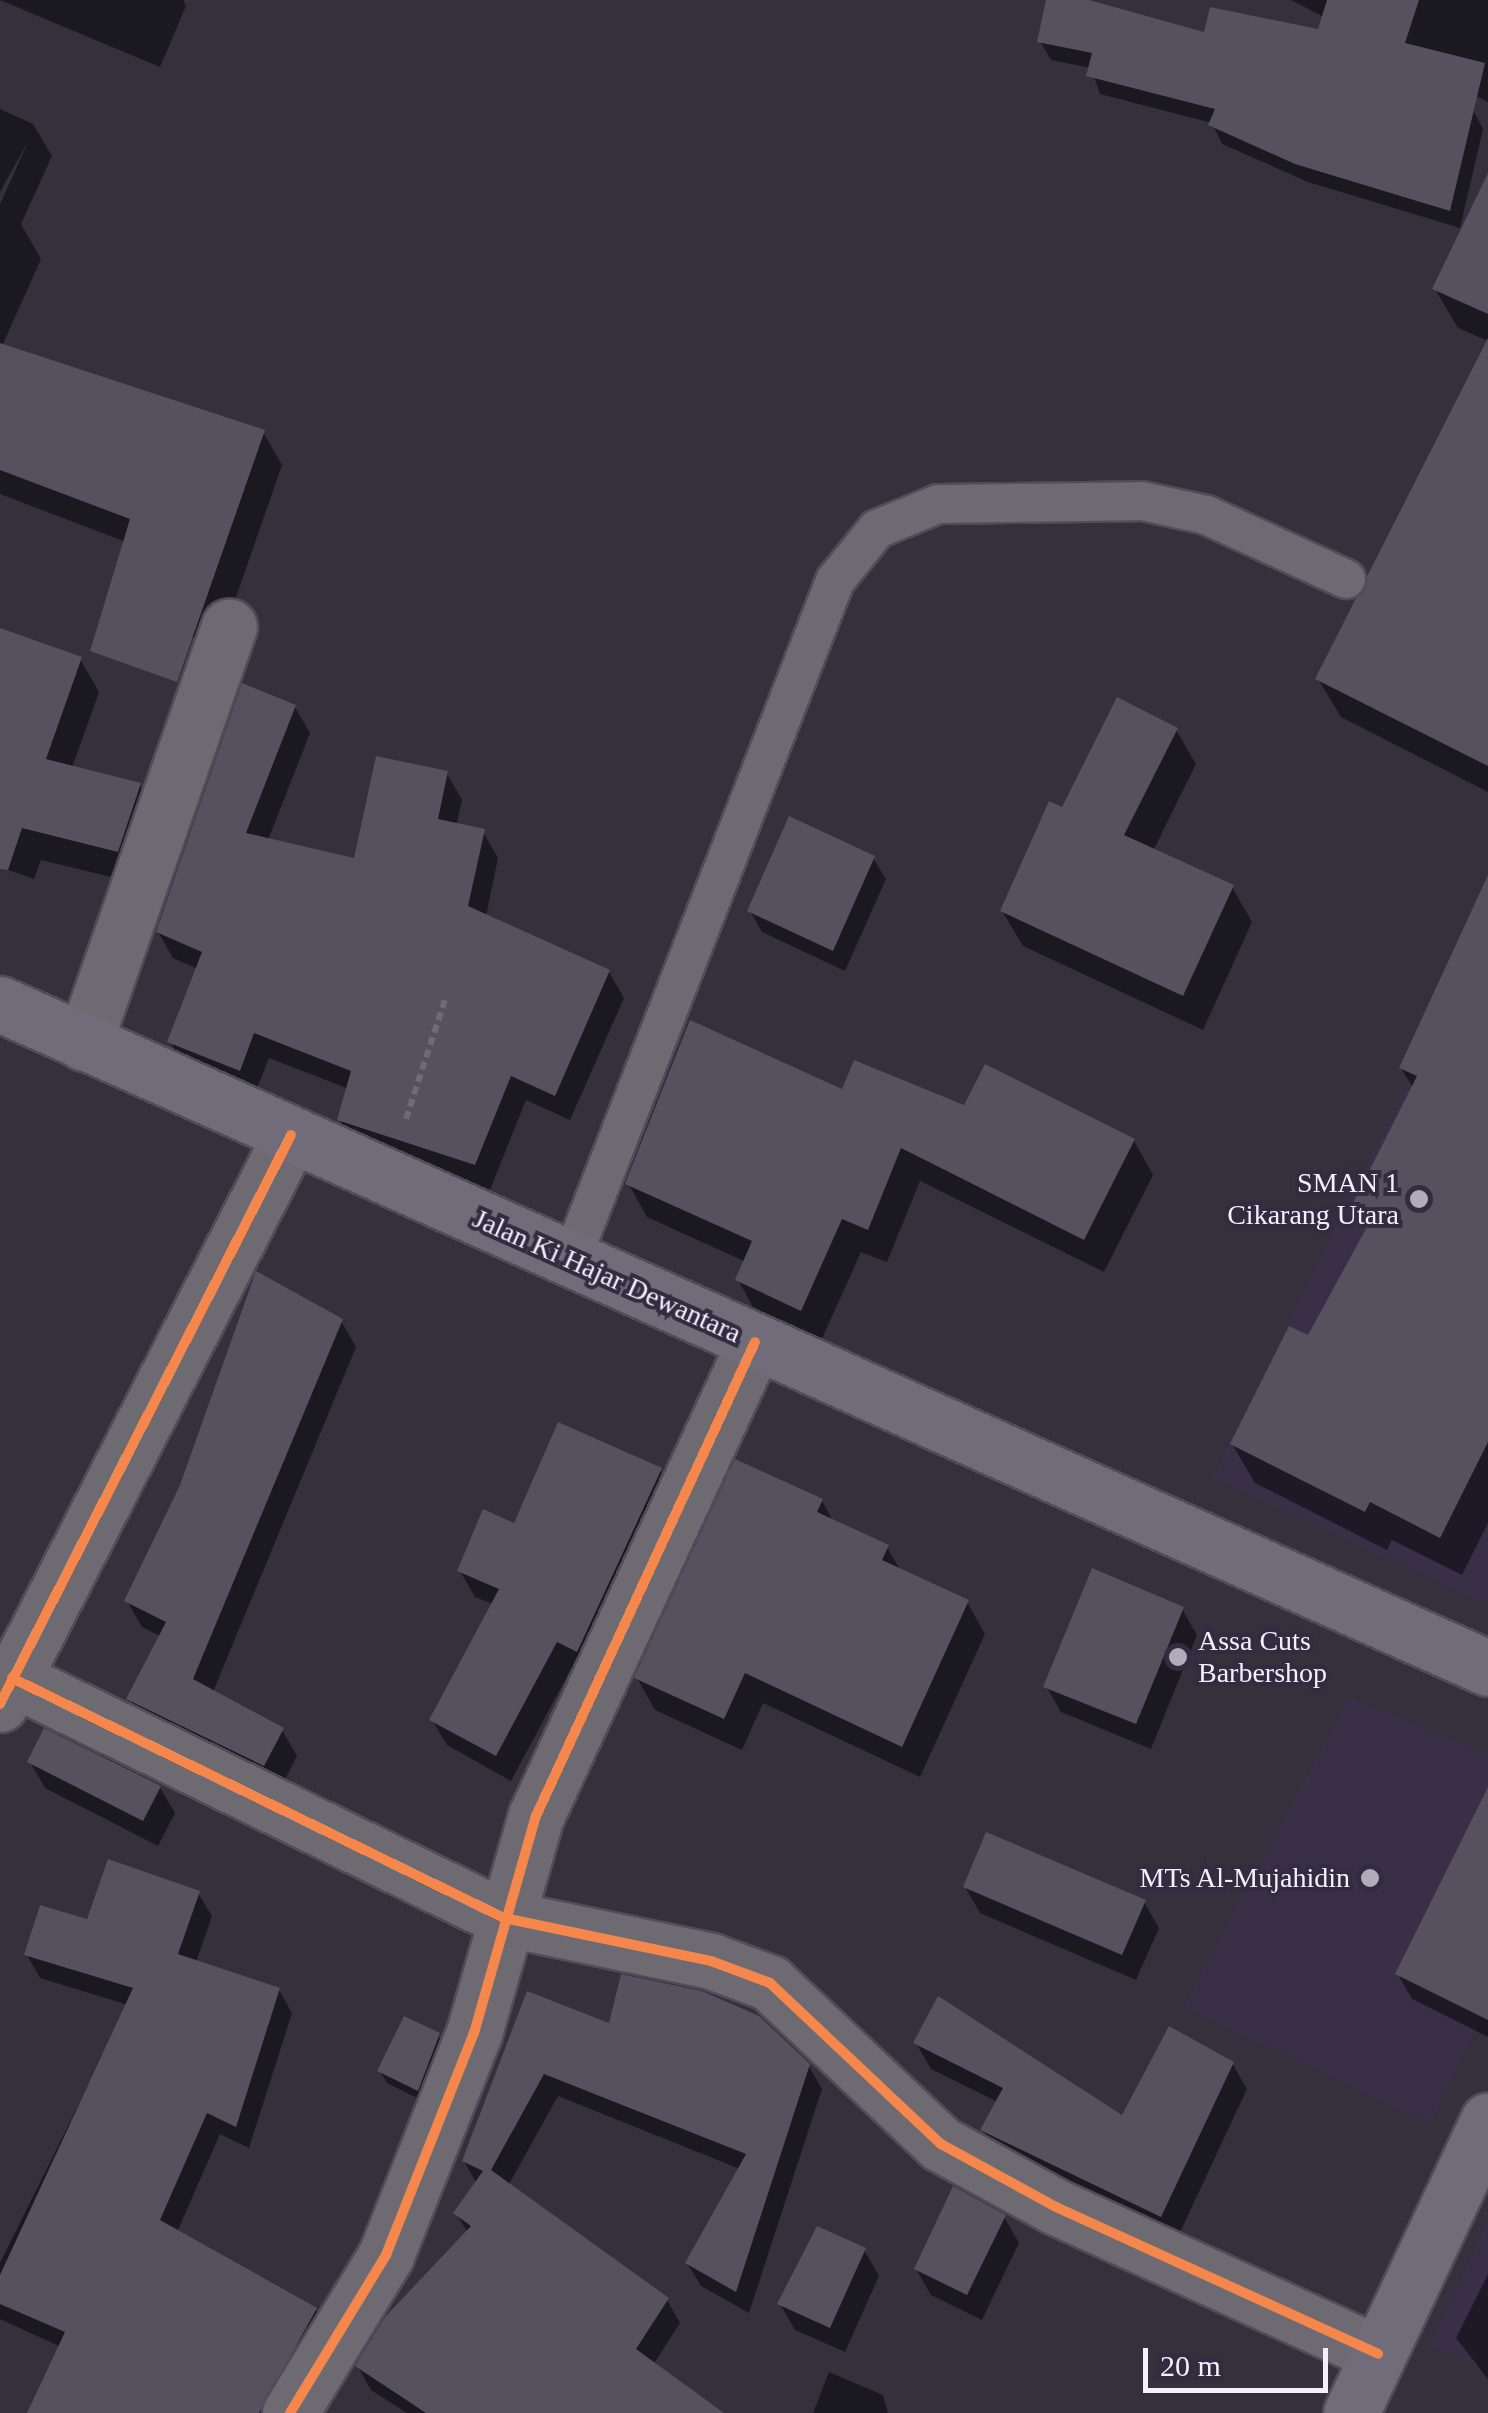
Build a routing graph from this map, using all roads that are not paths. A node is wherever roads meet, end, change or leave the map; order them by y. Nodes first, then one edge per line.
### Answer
1 (1346, 579) dead end
2 (230, 628) dead end
3 (0, 1004) edge
4 (84, 1043) junction
5 (290, 1135) junction
6 (571, 1260) junction
7 (756, 1342) junction
8 (1488, 1668) edge
9 (6, 1691) edge
10 (504, 1918) junction
11 (1488, 2120) edge
12 (1378, 2354) junction
13 (290, 2413) edge
14 (1351, 2413) edge

1 - 6 lane
2 - 4 street
3 - 4 main road, Jalan Ki Hajar Dewantara
4 - 5 main road, Jalan Ki Hajar Dewantara
5 - 6 main road, Jalan Ki Hajar Dewantara
5 - 9 street
6 - 7 main road, Jalan Ki Hajar Dewantara
7 - 8 main road, Jalan Ki Hajar Dewantara
7 - 10 street
9 - 10 street
10 - 12 street
10 - 13 street
11 - 12 main road
12 - 14 main road

